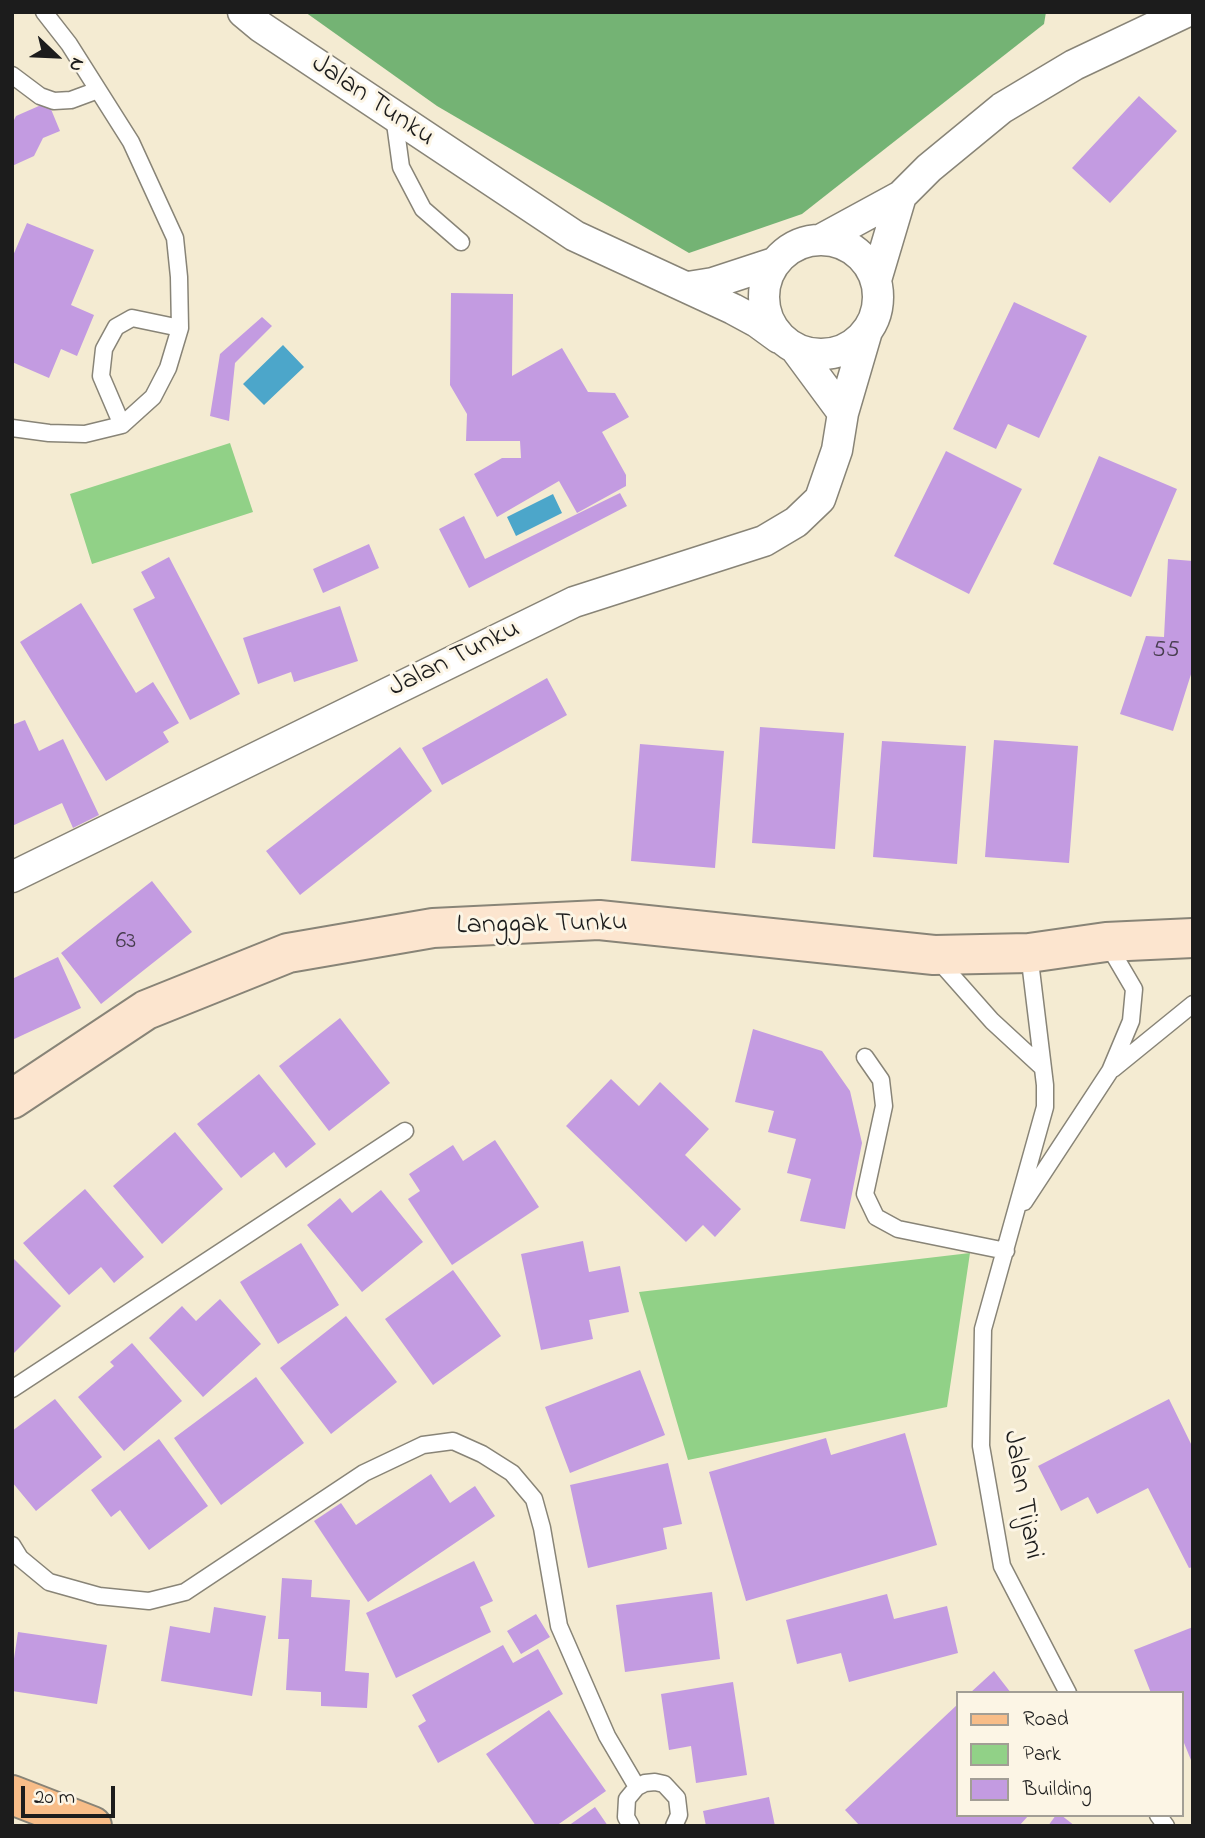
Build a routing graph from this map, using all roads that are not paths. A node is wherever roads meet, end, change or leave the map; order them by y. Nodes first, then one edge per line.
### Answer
1 (44, 12) edge
2 (243, 12) edge
3 (1186, 12) edge
4 (12, 75) edge
5 (98, 90) junction
6 (394, 116) junction
7 (901, 196) junction
8 (822, 239) junction
9 (461, 242) dead end
10 (774, 263) junction
11 (876, 280) junction
12 (688, 287) junction
13 (180, 328) junction
14 (867, 331) junction
15 (787, 343) junction
16 (843, 413) junction
17 (122, 425) junction
18 (12, 428) edge
19 (12, 877) edge
20 (1193, 938) edge
21 (1107, 942) junction
22 (1029, 953) junction
23 (934, 955) junction
24 (1193, 1004) edge
25 (865, 1057) dead end
26 (1043, 1068) junction
27 (1111, 1071) junction
28 (12, 1099) edge
29 (405, 1131) dead end
30 (1017, 1212) junction
31 (1006, 1251) junction
32 (12, 1389) edge
33 (12, 1545) edge
34 (1067, 1691) edge
35 (637, 1787) junction
36 (12, 1796) edge
37 (92, 1826) edge
38 (631, 1826) edge
39 (674, 1826) edge

1 - 5 lane
2 - 6 street, Jalan Tunku
3 - 7 street
4 - 5 lane
5 - 13 lane
6 - 9 lane
6 - 12 street, Jalan Tunku
7 - 8 street
7 - 11 street
8 - 10 street
8 - 11 street
10 - 12 street
10 - 15 street
11 - 14 street
12 - 15 street, Jalan Tunku
13 - 17 lane
13 - 17 lane
14 - 15 street
14 - 16 street, Jalan Tunku
15 - 16 street, Jalan Tunku
16 - 19 street, Jalan Tunku
17 - 18 lane
20 - 21 street, Langgak Tunku
21 - 22 street, Langgak Tunku
21 - 27 lane, Jalan Tijani
22 - 23 street, Langgak Tunku
22 - 26 lane, Jalan Tijani
23 - 26 lane
23 - 28 street, Langgak Tunku
24 - 27 lane, Jalan Tijani
25 - 31 lane
26 - 30 lane, Jalan Tijani
27 - 30 lane, Jalan Tijani
29 - 32 lane
30 - 31 lane, Jalan Tijani
31 - 34 lane, Jalan Tijani
33 - 35 lane
35 - 38 lane
35 - 39 lane
36 - 37 main road

